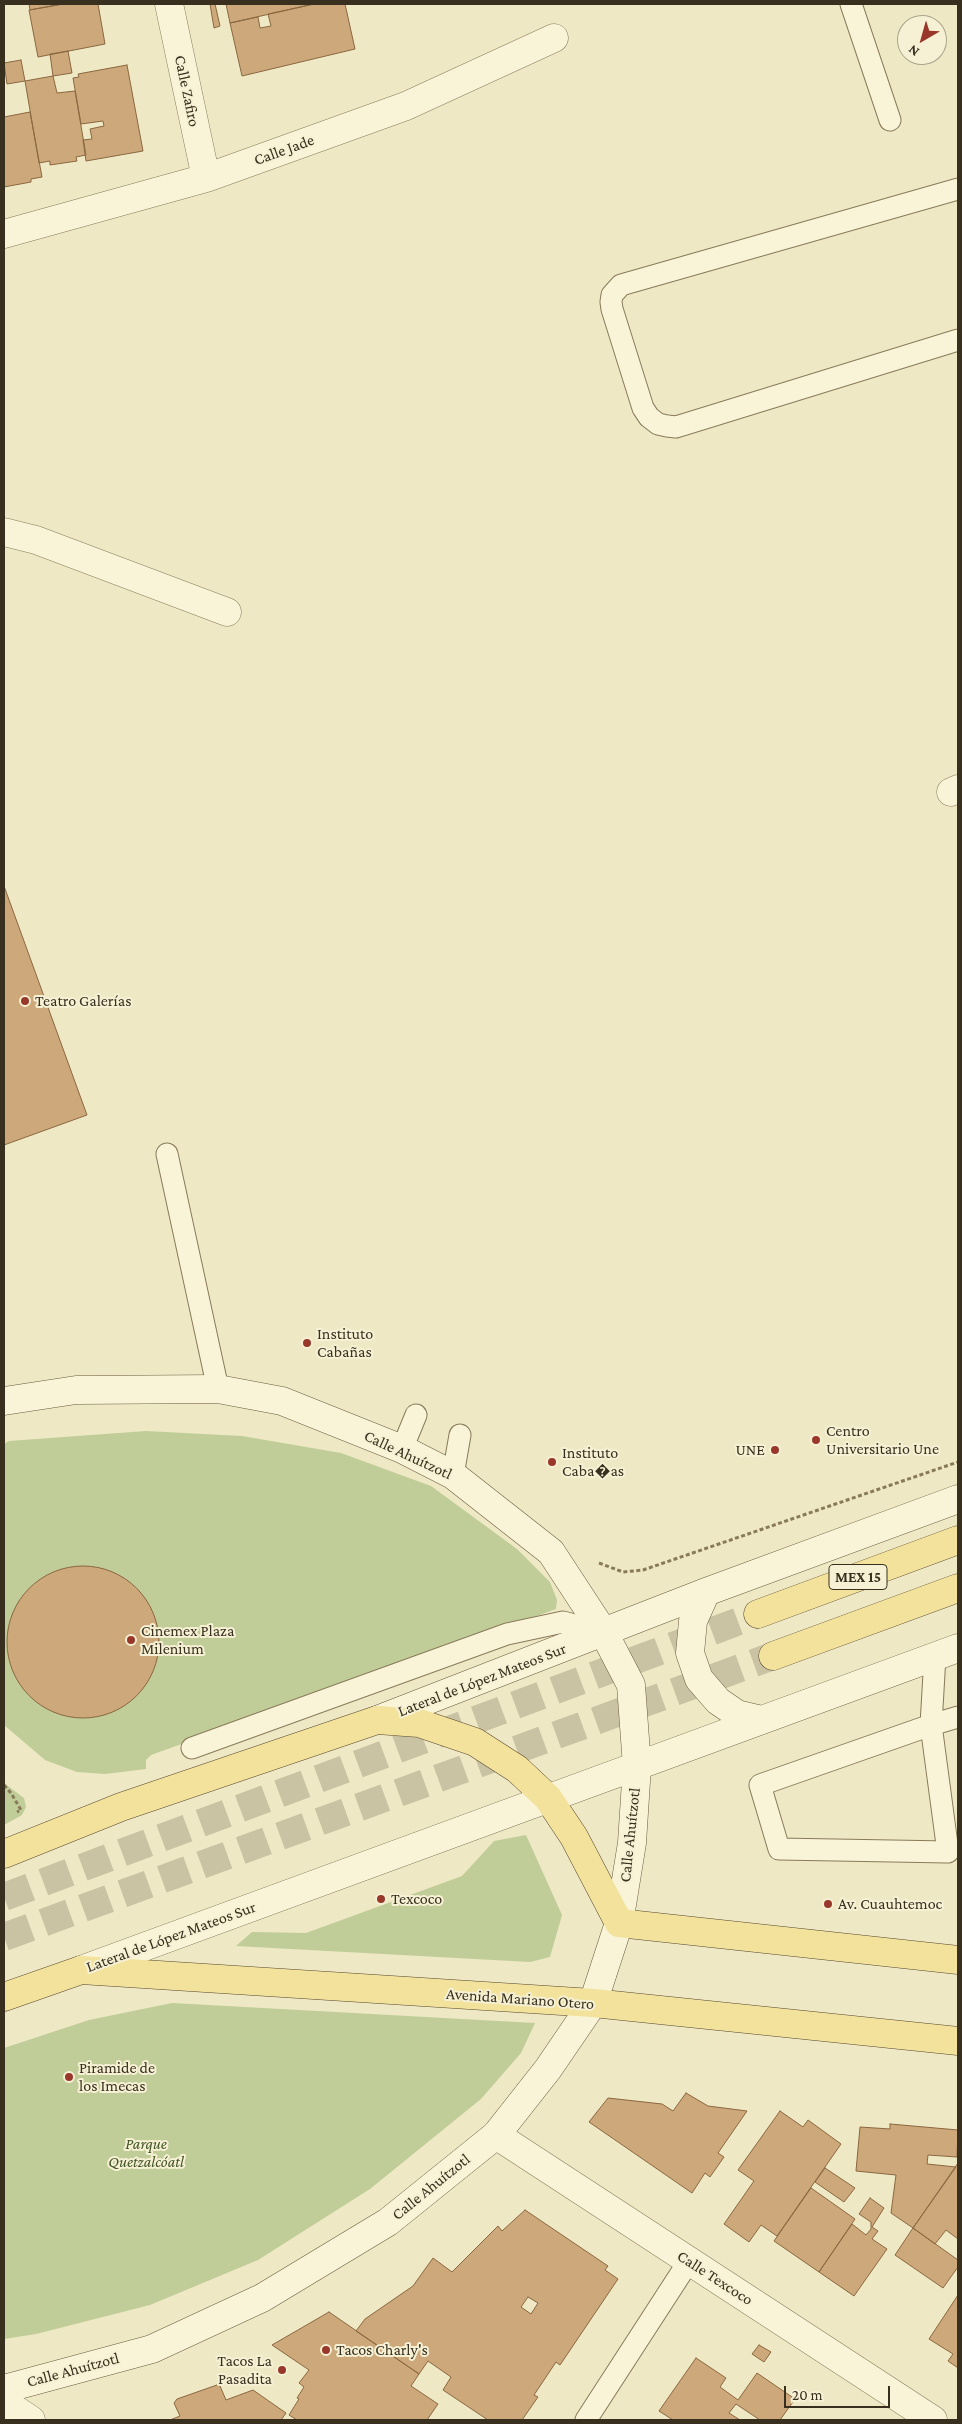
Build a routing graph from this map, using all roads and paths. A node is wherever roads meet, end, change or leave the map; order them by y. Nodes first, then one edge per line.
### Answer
1 (169, 4) edge
2 (851, 4) edge
3 (554, 38) dead end
4 (890, 120) dead end
5 (206, 178) junction
6 (958, 189) edge
7 (4, 234) edge
8 (958, 340) edge
9 (4, 532) edge
10 (227, 612) dead end
11 (168, 1154) dead end
12 (218, 1389) junction
13 (4, 1401) edge
14 (416, 1415) dead end
15 (460, 1435) dead end
16 (402, 1449) junction
17 (958, 1462) edge
18 (453, 1475) junction
19 (958, 1499) edge
20 (958, 1540) edge
21 (595, 1561) dead end
22 (958, 1588) edge
23 (706, 1592) junction
24 (758, 1614) tunnel mouth
25 (604, 1633) junction
26 (947, 1652) edge
27 (773, 1656) tunnel mouth
28 (958, 1717) edge
29 (377, 1720) junction
30 (762, 1720) junction
31 (931, 1725) junction
32 (192, 1748) dead end
33 (637, 1766) junction
34 (4, 1785) edge
35 (548, 1798) junction
36 (12, 1814) dead end
37 (4, 1854) edge
38 (619, 1924) junction
39 (958, 1960) edge
40 (80, 1970) junction
41 (4, 1997) edge
42 (592, 2003) junction
43 (958, 2041) edge
44 (496, 2135) junction
45 (689, 2261) junction
46 (4, 2389) edge
47 (4, 2402) edge
48 (31, 2420) edge
49 (586, 2420) edge
50 (933, 2420) edge

1 - 5 main road, Calle Zafiro
2 - 4 lane
3 - 5 main road, Calle Jade
5 - 7 main road, Calle Jade
6 - 8 lane
9 - 10 main road
11 - 12 lane
12 - 13 main road, Calle Ahuítzotl
12 - 16 main road, Calle Ahuítzotl
14 - 16 lane
15 - 18 lane
16 - 18 main road, Calle Ahuítzotl
17 - 21 path
18 - 25 main road, Calle Ahuítzotl
19 - 23 main road, Lateral de López Mateos Sur
20 - 24 main road, MEX 15
22 - 27 main road, MEX 15
23 - 25 main road, Lateral de López Mateos Sur
23 - 30 main road
25 - 29 main road, Lateral de López Mateos Sur
25 - 32 lane
25 - 33 main road, Calle Ahuítzotl
26 - 30 main road, Lateral de López Mateos Sur
26 - 31 lane
28 - 31 lane
29 - 35 main road
29 - 37 main road, Lateral de López Mateos Sur
30 - 33 main road, Lateral de López Mateos Sur
31 - 31 lane
33 - 35 main road, Lateral de López Mateos Sur
33 - 38 main road, Calle Ahuítzotl
34 - 36 path
35 - 38 main road
35 - 40 main road, Lateral de López Mateos Sur
38 - 39 main road
38 - 42 main road, Calle Ahuítzotl
40 - 41 main road, Lateral de López Mateos Sur
40 - 42 main road, Avenida Mariano Otero
42 - 43 main road, Avenida Mariano Otero
42 - 44 main road, Calle Ahuítzotl
44 - 45 main road, Calle Texcoco
44 - 46 main road, Calle Ahuítzotl
45 - 49 lane
45 - 50 main road, Calle Texcoco
47 - 48 main road

